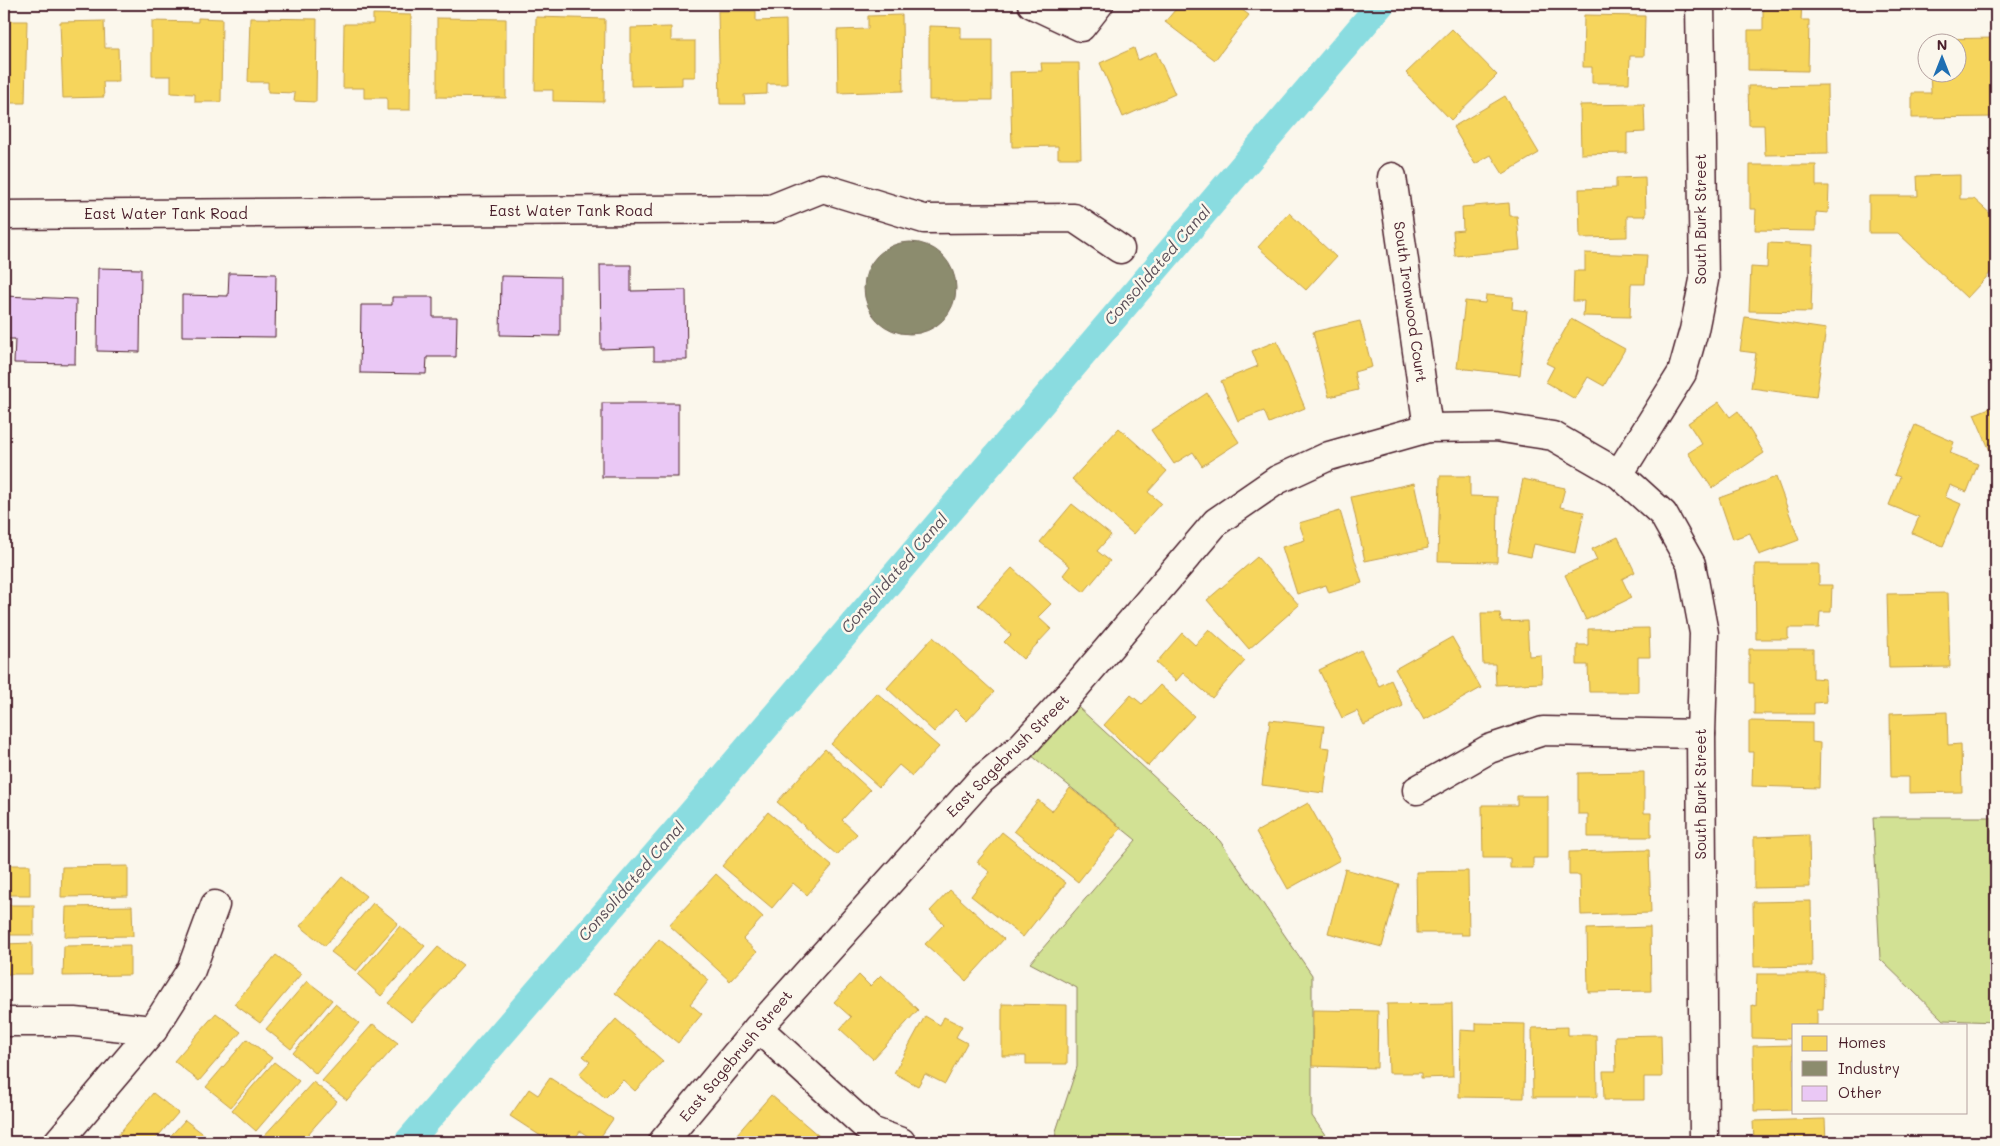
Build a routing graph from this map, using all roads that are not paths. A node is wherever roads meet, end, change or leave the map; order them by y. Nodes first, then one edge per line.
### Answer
1 (1032, 4) edge
2 (1099, 4) edge
3 (1700, 4) edge
4 (1392, 177) dead end
5 (4, 214) edge
6 (1120, 249) dead end
7 (1428, 428) junction
8 (1619, 474) junction
9 (1701, 734) junction
10 (1417, 790) dead end
11 (215, 905) dead end
12 (4, 1022) edge
13 (758, 1028) junction
14 (153, 1030) junction
15 (58, 1142) edge
16 (663, 1142) edge
17 (901, 1142) edge
18 (1704, 1142) edge

1 - 2 street
3 - 8 street, South Burk Street
4 - 7 street, South Ironwood Court
5 - 6 street, East Water Tank Road
7 - 8 street, South Burk Street
7 - 13 street, East Sagebrush Street
8 - 9 street, South Burk Street
9 - 10 street
9 - 18 street, South Burk Street
11 - 14 street
12 - 14 street
13 - 16 street, East Sagebrush Street
13 - 17 street
14 - 15 street

